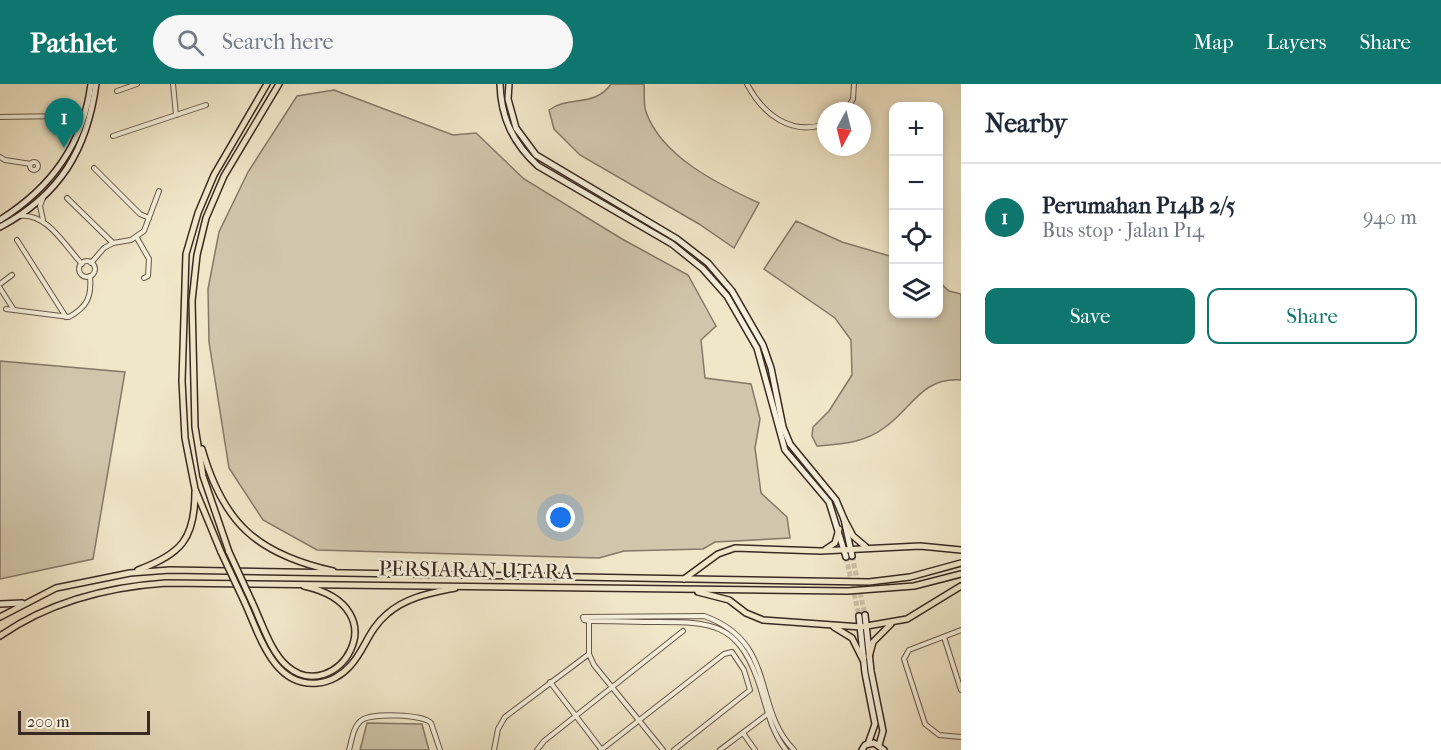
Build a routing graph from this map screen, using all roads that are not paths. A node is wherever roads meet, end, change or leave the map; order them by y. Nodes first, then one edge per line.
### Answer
1 (91, 84) edge
2 (96, 84) edge
3 (137, 84) edge
4 (173, 84) edge
5 (267, 84) edge
6 (279, 84) edge
7 (500, 84) edge
8 (508, 84) edge
9 (747, 84) edge
10 (854, 84) edge
11 (117, 91) dead end
12 (851, 102) edge
13 (206, 105) dead end
14 (176, 115) junction
15 (63, 116) dead end
16 (0, 117) edge
17 (817, 126) edge
18 (113, 136) dead end
19 (0, 157) edge
20 (31, 164) dead end
21 (94, 168) dead end
22 (159, 190) dead end
23 (43, 198) junction
24 (67, 198) dead end
25 (16, 217) junction
26 (149, 218) junction
27 (0, 220) edge
28 (43, 220) junction
29 (0, 227) edge
30 (136, 238) junction
31 (17, 240) dead end
32 (113, 243) junction
33 (91, 263) junction
34 (82, 264) junction
35 (12, 275) dead end
36 (90, 276) junction
37 (144, 278) dead end
38 (0, 286) edge
39 (6, 309) dead end
40 (15, 311) junction
41 (66, 317) junction
42 (195, 427) junction
43 (195, 489) junction
44 (844, 519) junction
45 (839, 529) junction
46 (868, 548) junction
47 (961, 550) edge
48 (821, 551) junction
49 (848, 553) junction
50 (961, 563) edge
51 (130, 573) junction
52 (342, 573) junction
53 (961, 574) edge
54 (684, 579) junction
55 (294, 584) junction
56 (465, 586) junction
57 (961, 586) edge
58 (688, 590) junction
59 (22, 603) junction
60 (0, 604) edge
61 (0, 617) edge
62 (893, 623) junction
63 (832, 627) junction
64 (861, 627) junction
65 (868, 627) junction
66 (961, 630) edge
67 (682, 631) dead end
68 (0, 636) edge
69 (944, 636) junction
70 (589, 654) junction
71 (866, 659) junction
72 (550, 682) junction
73 (614, 687) junction
74 (961, 690) edge
75 (770, 713) junction
76 (576, 715) junction
77 (638, 721) junction
78 (743, 733) junction
79 (961, 737) edge
80 (868, 744) junction
81 (882, 747) edge
82 (349, 750) edge
83 (440, 750) edge
84 (494, 750) edge
85 (537, 750) edge
86 (601, 750) edge
87 (663, 750) edge
88 (674, 750) edge
89 (720, 750) edge
90 (755, 750) edge
91 (786, 750) edge
92 (794, 750) edge
93 (862, 750) edge
94 (890, 750) edge

1 - 27 street
2 - 23 street
3 - 11 street
4 - 14 street
5 - 43 main road
6 - 42 main road
7 - 45 street
8 - 44 street
9 - 17 street
10 - 12 street
13 - 14 street
14 - 18 street
15 - 16 street
19 - 20 street
21 - 26 street
22 - 26 street
23 - 25 street
23 - 28 street
24 - 32 street
25 - 28 street
25 - 29 street
26 - 30 street
28 - 34 street
30 - 32 street
30 - 37 street
31 - 41 street
32 - 33 street
33 - 34 street
33 - 36 street
34 - 36 street
35 - 38 street
36 - 41 street
38 - 40 street
39 - 40 street
40 - 41 street
42 - 52 main road
42 - 55 main road, bridge
43 - 51 main road
43 - 56 main road, bridge
44 - 46 main road
44 - 49 street
45 - 48 main road
45 - 49 street
46 - 47 main road
46 - 49 main road
48 - 49 main road
48 - 54 main road
50 - 54 main road, PERSIARAN UTARA
51 - 52 main road, PERSIARAN UTARA
51 - 59 main road, PERSIARAN UTARA
52 - 54 main road, PERSIARAN UTARA
53 - 58 main road, PERSIARAN UTARA
55 - 56 main road, PERSIARAN UTARA
55 - 68 main road, PERSIARAN UTARA
56 - 58 main road, PERSIARAN UTARA
57 - 62 main road
58 - 63 main road
59 - 60 street
59 - 61 main road, PERSIARAN UTARA
62 - 65 main road
62 - 71 main road
63 - 64 main road
63 - 71 main road
64 - 65 main road
64 - 65 street
64 - 71 street
65 - 71 street
66 - 69 street
67 - 73 street
69 - 74 street
69 - 79 street
70 - 72 street
70 - 73 street
70 - 75 street
71 - 80 street
71 - 81 street
72 - 76 street
72 - 84 street
73 - 76 street
73 - 77 street
75 - 78 street
75 - 91 street
75 - 92 street
76 - 85 street
76 - 86 street
77 - 86 street
77 - 87 street
77 - 88 street
78 - 89 street
78 - 90 street
80 - 81 street
80 - 93 street
81 - 94 street
82 - 83 street

